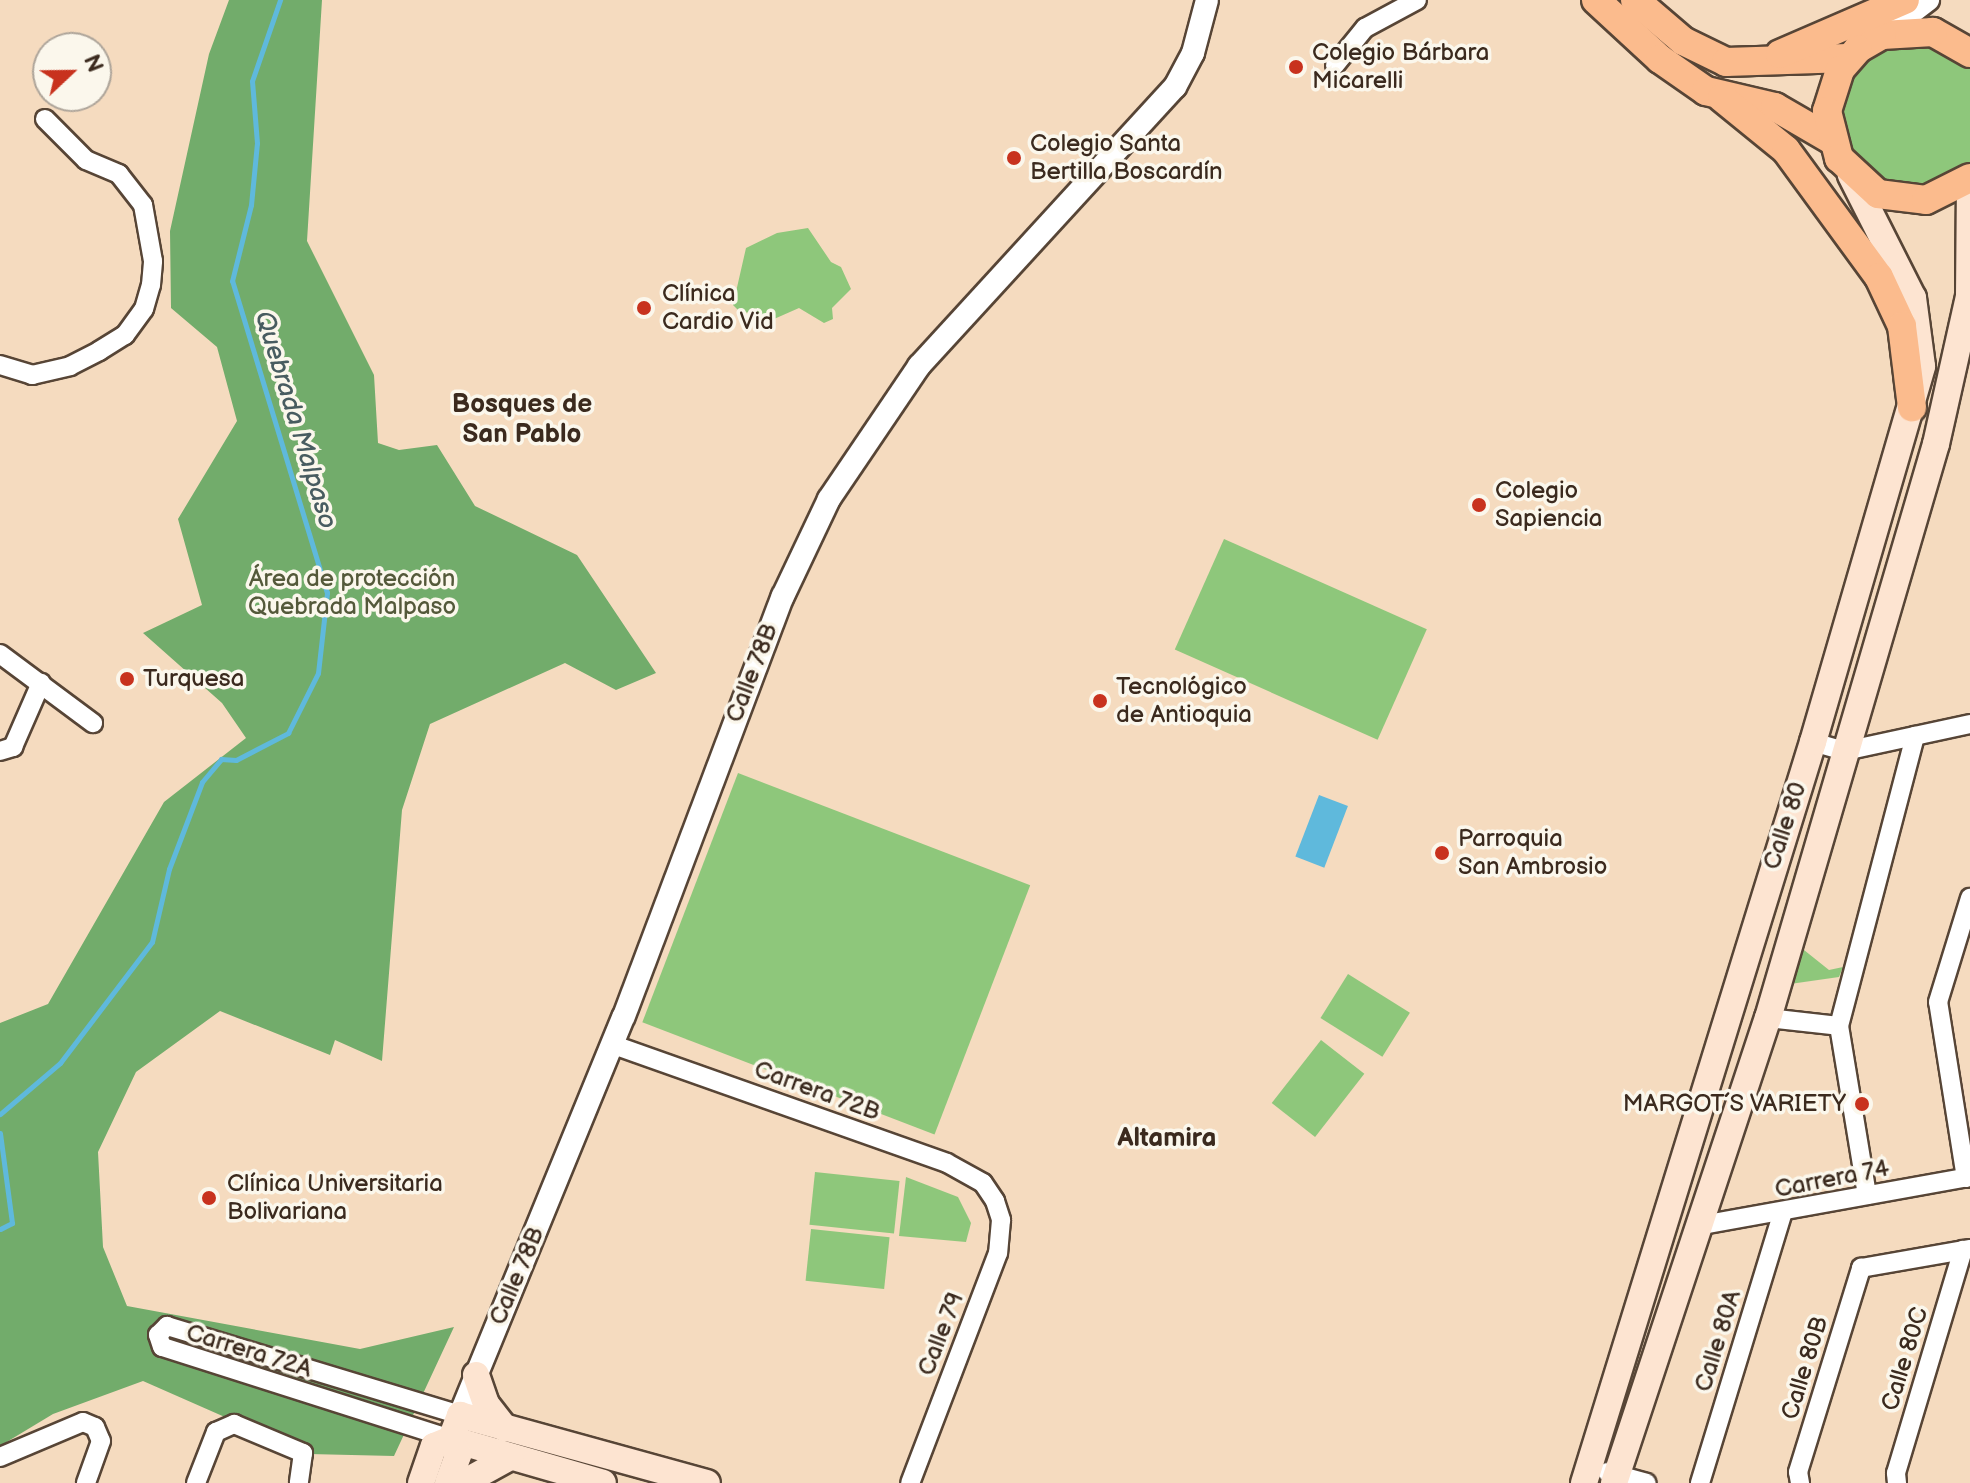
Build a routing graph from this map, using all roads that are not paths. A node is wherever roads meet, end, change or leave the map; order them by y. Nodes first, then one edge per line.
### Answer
1 (1207, 0) edge
2 (1417, 0) edge
3 (1596, 0) edge
4 (1905, 0) edge
5 (1928, 0) edge
6 (1646, 4) edge
7 (1882, 35) junction
8 (1970, 53) edge
9 (1848, 58) junction
10 (1765, 60) junction
11 (1335, 65) dead end
12 (1722, 98) junction
13 (45, 119) dead end
14 (1830, 139) junction
15 (1851, 175) junction
16 (1970, 178) edge
17 (1970, 294) edge
18 (0, 365) edge
19 (1912, 407) junction
20 (0, 654) edge
21 (41, 683) junction
22 (93, 723) dead end
23 (1970, 724) edge
24 (1915, 736) junction
25 (1813, 742) junction
26 (6, 749) edge
27 (1845, 751) junction
28 (1970, 898) edge
29 (1768, 1018) junction
30 (1839, 1026) junction
31 (611, 1044) junction
32 (1968, 1177) edge
33 (1867, 1195) junction
34 (995, 1201) joint
35 (1782, 1214) junction
36 (1702, 1225) junction
37 (1967, 1249) edge
38 (476, 1375) junction
39 (456, 1427) junction
40 (505, 1428) junction
41 (0, 1457) edge
42 (510, 1457) junction
43 (302, 1474) edge
44 (1586, 1476) edge
45 (1615, 1478) edge
46 (86, 1483) edge
47 (196, 1483) edge
48 (421, 1483) edge
49 (448, 1483) edge
50 (463, 1483) edge
51 (603, 1483) edge
52 (707, 1483) edge
53 (910, 1483) edge
54 (1647, 1483) edge
55 (1700, 1483) edge
56 (1800, 1483) edge
57 (1897, 1483) edge

1 - 31 street, Calle 78B
2 - 11 street
3 - 12 main road
4 - 10 main road
5 - 7 street
6 - 10 main road
7 - 8 main road
7 - 9 main road
9 - 10 main road
9 - 14 main road
12 - 14 main road
12 - 19 main road
13 - 18 street
14 - 15 main road
15 - 16 main road
15 - 19 main road, Calle 80
16 - 17 main road, Calle 80
17 - 27 main road, Calle 80
19 - 25 main road, Calle 80
20 - 21 street
21 - 22 street
21 - 26 street
23 - 24 street
24 - 27 street
24 - 30 street
25 - 27 street
25 - 44 main road, Calle 80
27 - 29 main road, Calle 80
28 - 32 street
29 - 30 street
29 - 36 main road, Calle 80
30 - 33 street
31 - 34 street, Carrera 72B
31 - 38 street, Calle 78B
32 - 33 street, Carrera 74
33 - 35 street, Carrera 74
34 - 53 street, Calle 79
35 - 36 street, Carrera 74
35 - 55 street, Calle 80A
36 - 45 main road, Calle 80
37 - 56 street, Calle 80B
37 - 57 street, Calle 80C
38 - 39 street, Calle 78B
38 - 40 main road
39 - 39 street, Carrera 72A
39 - 40 main road, Carrera 72A
39 - 42 main road, Carrera 72A
39 - 48 main road, Calle 78B
39 - 49 main road, Calle 78B
40 - 52 main road, Carrera 72A
41 - 46 street
42 - 50 main road
42 - 51 main road, Carrera 72A
43 - 47 street
44 - 45 street
45 - 54 street

